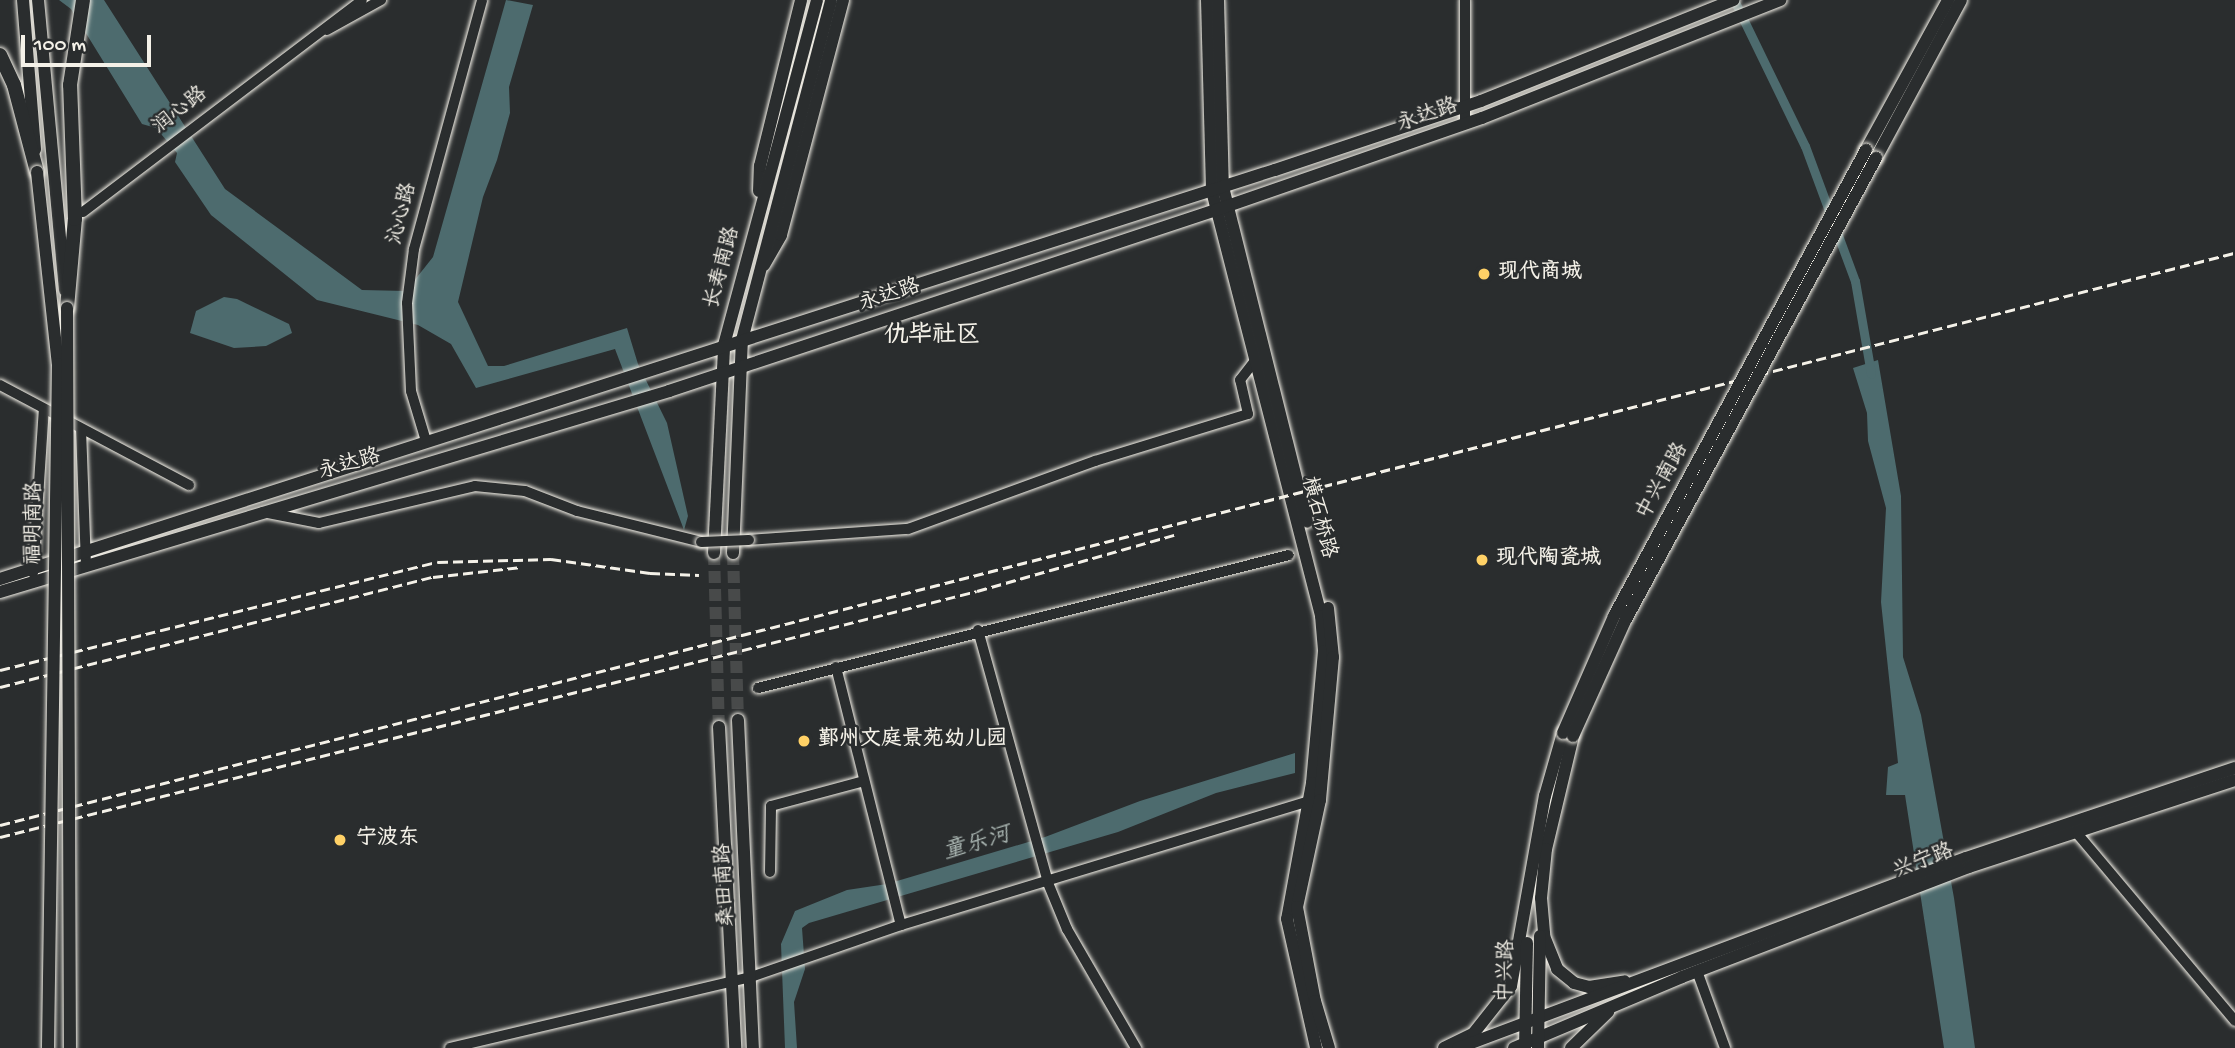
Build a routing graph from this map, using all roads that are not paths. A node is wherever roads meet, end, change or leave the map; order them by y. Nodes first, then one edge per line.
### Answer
1 (23, 0) edge
2 (38, 0) edge
3 (83, 0) edge
4 (89, 0) edge
5 (362, 0) edge
6 (381, 0) edge
7 (482, 0) edge
8 (801, 0) edge
9 (817, 0) edge
10 (831, 0) edge
11 (843, 0) edge
12 (1207, 0) edge
13 (1218, 0) edge
14 (1465, 0) edge
15 (1734, 0) edge
16 (1780, 0) edge
17 (1948, 0) edge
18 (1961, 0) edge
19 (302, 43) junction
20 (74, 44) junction
21 (0, 55) edge
22 (1465, 106) junction
23 (1465, 124) junction
24 (1871, 154) junction
25 (37, 172) junction
26 (1217, 189) junction
27 (1222, 208) junction
28 (83, 212) dead end
29 (758, 214) junction
30 (759, 271) junction
31 (66, 308) junction
32 (741, 340) junction
33 (724, 345) junction
34 (1257, 358) junction
35 (740, 366) junction
36 (722, 373) junction
37 (0, 386) edge
38 (44, 410) junction
39 (81, 429) junction
40 (426, 442) junction
41 (189, 485) dead end
42 (262, 512) junction
43 (86, 551) junction
44 (714, 553) tunnel mouth
45 (733, 553) tunnel mouth
46 (1289, 555) dead end
47 (86, 565) junction
48 (33, 568) junction
49 (0, 579) edge
50 (33, 582) junction
51 (0, 592) edge
52 (978, 630) junction
53 (836, 667) junction
54 (758, 688) dead end
55 (738, 720) tunnel mouth
56 (719, 727) tunnel mouth
57 (2235, 768) edge
58 (2235, 780) edge
59 (864, 781) junction
60 (1309, 801) junction
61 (2076, 832) junction
62 (1967, 863) junction
63 (769, 872) dead end
64 (1048, 883) junction
65 (1881, 895) junction
66 (1536, 897) junction
67 (901, 925) junction
68 (1697, 971) junction
69 (751, 977) junction
70 (1566, 978) joint
71 (1646, 980) junction
72 (731, 982) junction
73 (1632, 997) junction
74 (2235, 1021) edge
75 (1532, 1022) junction
76 (1538, 1043) edge
77 (1521, 1047) edge
78 (48, 1048) edge
79 (70, 1048) edge
80 (450, 1048) edge
81 (735, 1048) edge
82 (753, 1048) edge
83 (1136, 1048) edge
84 (1316, 1048) edge
85 (1329, 1048) edge
86 (1444, 1048) edge
87 (1458, 1048) edge
88 (1571, 1048) edge
89 (1725, 1048) edge

1 - 25 main road, 福明南路
2 - 31 main road, 福明南路
3 - 20 highway
4 - 20 highway
5 - 19 street, 润心路
6 - 19 street, 润心路
7 - 40 street, 沁心路
8 - 29 main road
9 - 29 main road, 长寿南路
10 - 30 main road, 长寿南路
11 - 30 main road
12 - 26 main road, 横石桥路
13 - 26 main road, 横石桥路
14 - 22 street
15 - 22 main road, 永达路
16 - 23 main road, 永达路
17 - 24 main road, 中兴南路
18 - 24 main road, 中兴南路
19 - 28 street, 润心路
20 - 31 highway
21 - 25 highway
22 - 23 street
22 - 26 main road, 永达路
23 - 27 main road, 永达路
24 - 66 main road, 中兴南路, bridge
25 - 78 main road, 福明南路, bridge
26 - 27 main road, 横石桥路
26 - 32 main road, 永达路
27 - 34 main road, 横石桥路
27 - 35 main road, 永达路
27 - 85 main road, 横石桥路
29 - 33 main road, 长寿南路
30 - 32 main road, 长寿南路
31 - 79 main road, 福明南路, bridge
32 - 33 main road, 永达路
32 - 35 main road, 长寿南路
33 - 36 main road, 长寿南路
33 - 40 main road, 永达路
34 - 42 street, bridge
34 - 60 main road, 横石桥路
35 - 36 main road, 永达路
35 - 45 main road, 长寿南路
36 - 42 main road, 永达路
36 - 44 main road, 长寿南路
37 - 38 street
38 - 39 street
38 - 48 street
39 - 41 street
39 - 43 street
40 - 43 main road, 永达路
42 - 47 main road, 永达路
43 - 47 street
43 - 48 main road, 永达路
46 - 52 street
47 - 50 main road, 永达路
48 - 49 main road, 永达路
48 - 50 street
50 - 51 main road, 永达路
52 - 53 street
52 - 64 street
53 - 54 street
53 - 59 street
55 - 69 main road, 桑田南路
56 - 72 main road, 桑田南路
57 - 62 main road, 兴宁路
58 - 61 main road, 兴宁路
59 - 63 street
59 - 67 street
60 - 64 street
60 - 84 main road, 横石桥路
61 - 62 main road, 兴宁路
61 - 74 street
62 - 65 main road, 兴宁路
64 - 67 street
64 - 83 street
65 - 68 main road, 兴宁路
65 - 71 main road, 兴宁路
66 - 70 main road, 中兴南路
66 - 75 main road, 中兴路
66 - 86 main road, 中兴南路
67 - 69 street
68 - 73 main road, 兴宁路
68 - 89 street
69 - 72 street
69 - 82 main road, 桑田南路
70 - 71 main road, 兴宁路
71 - 75 main road, 兴宁路
72 - 80 street
72 - 81 main road, 桑田南路
73 - 76 main road, 兴宁路
73 - 88 main road, 兴宁路
75 - 76 main road, 中兴路
75 - 77 main road, 中兴路
75 - 87 main road, 兴宁路
76 - 77 main road, 兴宁路

